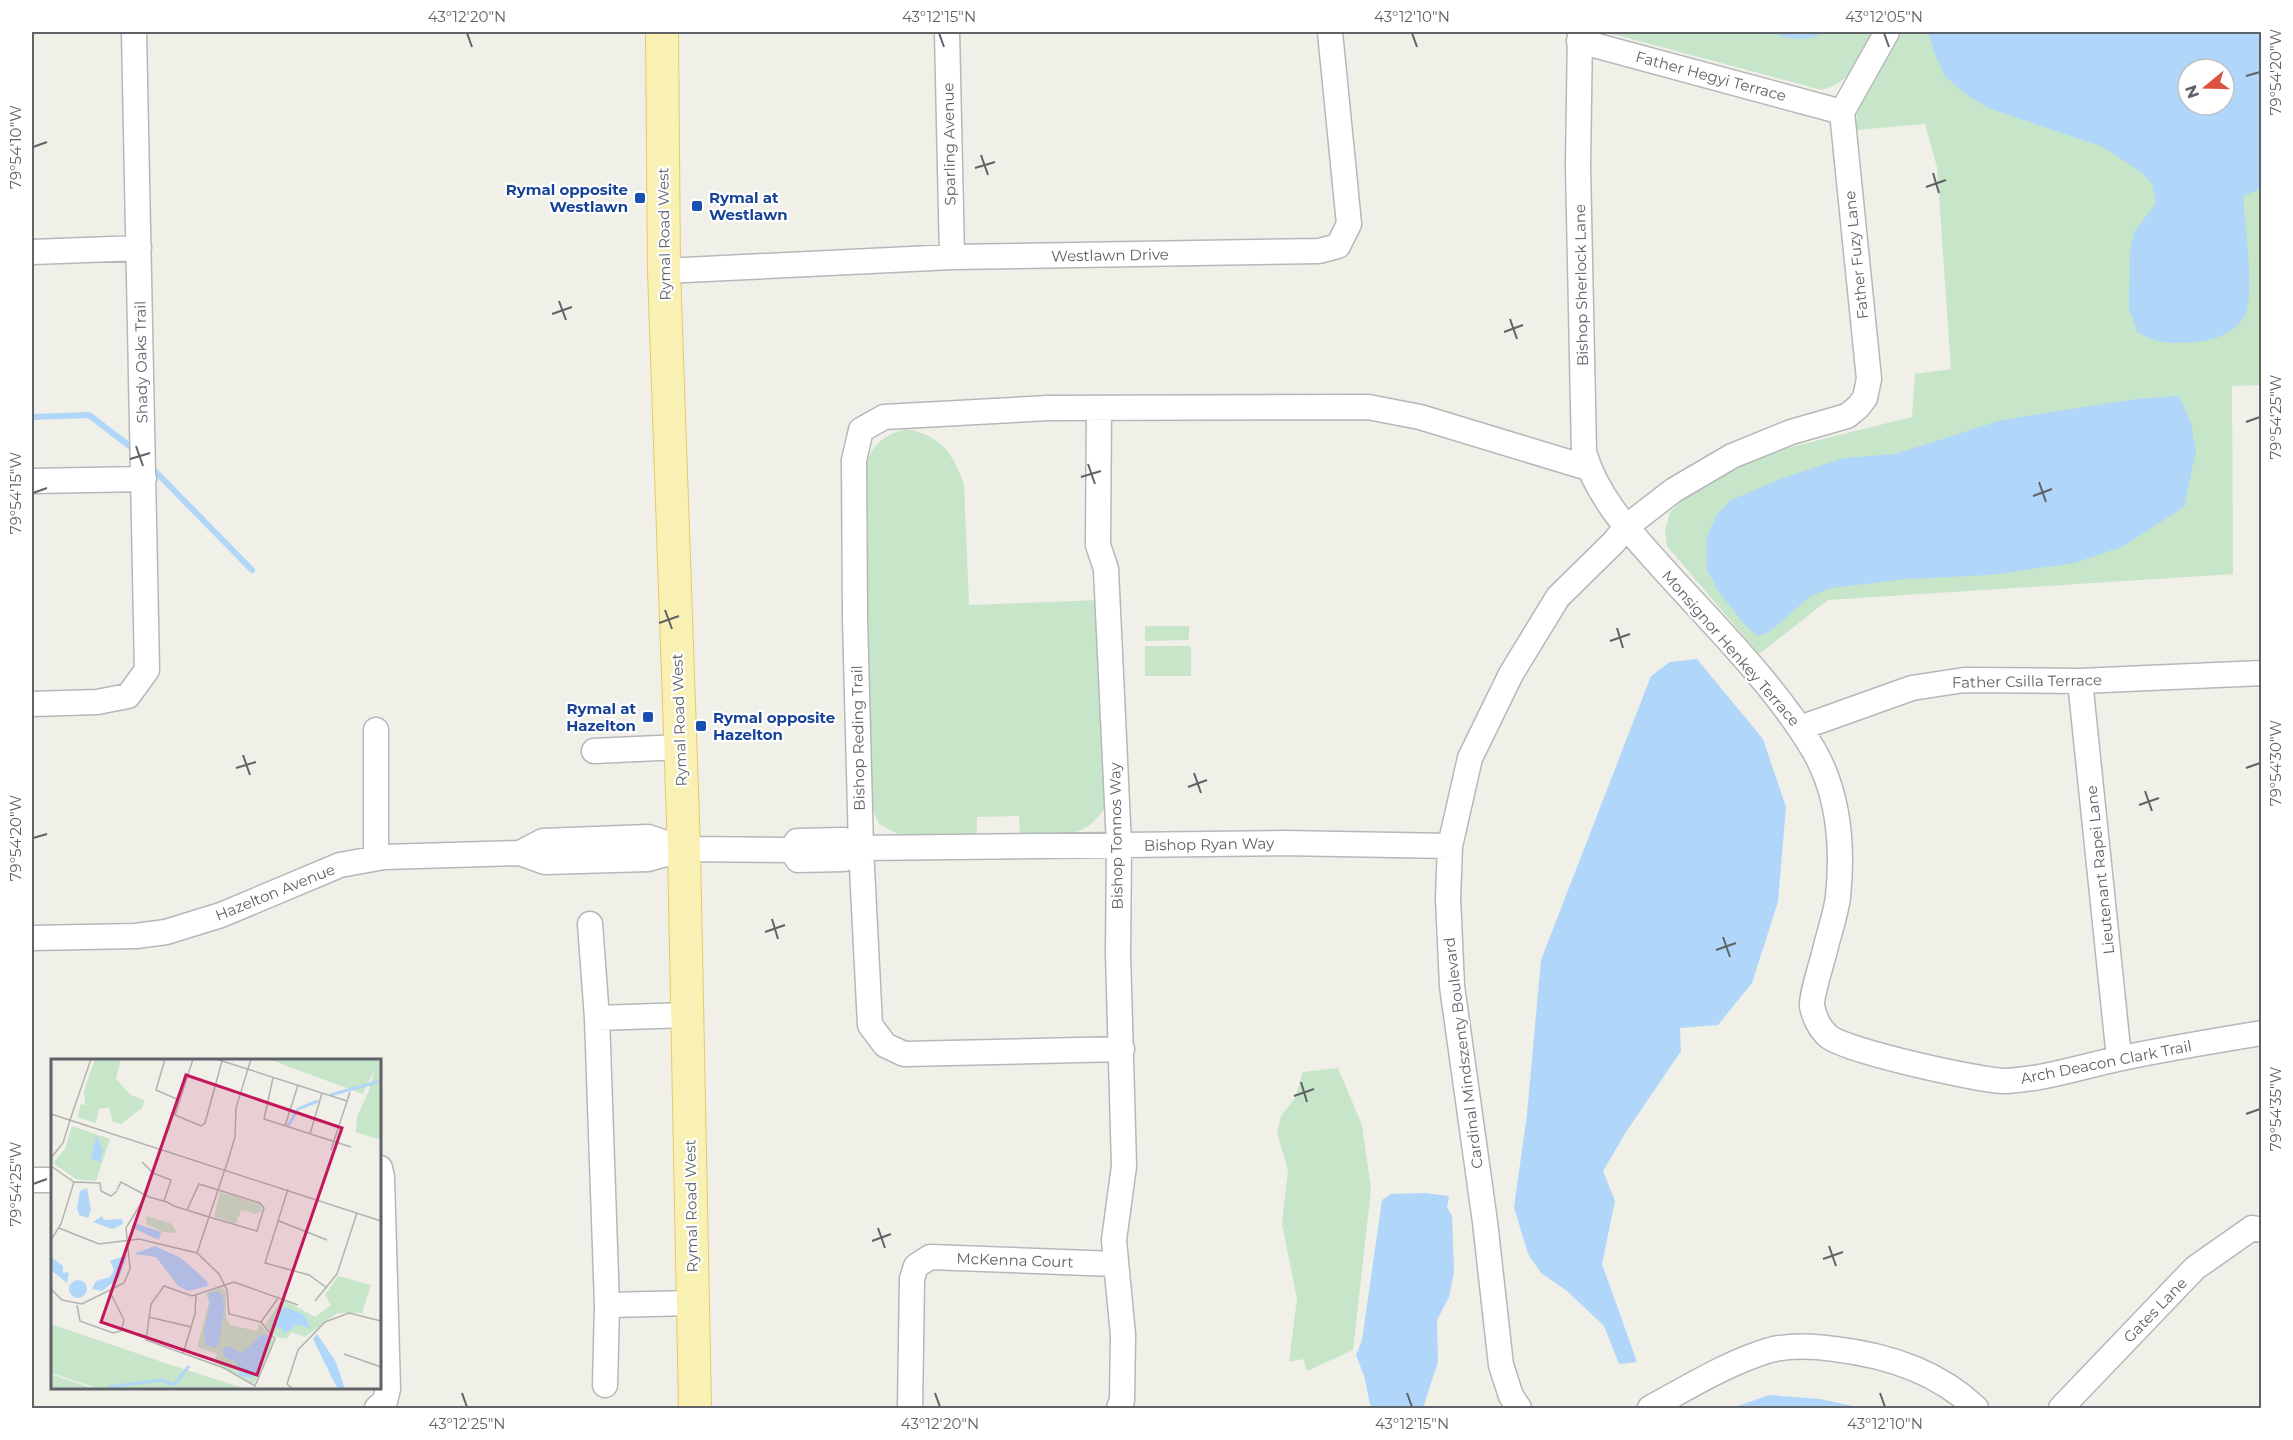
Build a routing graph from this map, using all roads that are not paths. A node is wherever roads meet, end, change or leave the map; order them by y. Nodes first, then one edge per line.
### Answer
1 (134, 32) edge
2 (662, 32) edge
3 (947, 32) edge
4 (1330, 32) edge
5 (1887, 32) edge
6 (1580, 36) edge
7 (1842, 111) junction
8 (139, 248) junction
9 (32, 252) edge
10 (952, 257) junction
11 (664, 272) junction
12 (1865, 398) joint
13 (1099, 408) junction
14 (1588, 468) junction
15 (144, 479) junction
16 (32, 481) edge
17 (1626, 527) junction
18 (2262, 673) edge
19 (2080, 681) junction
20 (32, 704) edge
21 (1800, 728) junction
22 (376, 730) dead end
23 (680, 747) junction
24 (594, 751) dead end
25 (1119, 845) junction
26 (1450, 846) junction
27 (861, 848) junction
28 (684, 849) junction
29 (376, 858) junction
30 (590, 924) dead end
31 (32, 938) edge
32 (687, 1015) junction
33 (597, 1018) junction
34 (1818, 1024) joint
35 (2262, 1033) edge
36 (1122, 1049) junction
37 (2119, 1058) junction
38 (381, 1173) edge
39 (32, 1180) edge
40 (51, 1180) edge
41 (2262, 1230) edge
42 (1115, 1264) junction
43 (693, 1303) junction
44 (607, 1305) junction
45 (605, 1385) dead end
46 (377, 1408) edge
47 (695, 1408) edge
48 (910, 1408) edge
49 (1119, 1408) edge
50 (1519, 1408) edge
51 (1650, 1408) edge
52 (1976, 1408) edge
53 (2061, 1408) edge

1 - 8 street, Shady Oaks Trail
2 - 11 main road, Rymal Road West
3 - 10 street, Sparling Avenue
4 - 10 street, Westlawn Drive
5 - 7 street
6 - 7 street, Father Hegyi Terrace
6 - 14 street, Bishop Sherlock Lane
7 - 12 street, Father Fuzy Lane
8 - 9 street
8 - 15 street, Shady Oaks Trail
10 - 11 street, Westlawn Drive
11 - 23 main road, Rymal Road West
12 - 17 street, Cardinal Mindszenty Boulevard
13 - 14 street, Bishop Reding Trail
13 - 25 street, Bishop Tonnos Way
13 - 27 street, Bishop Reding Trail
14 - 17 street, Bishop Sherlock Lane
15 - 16 street
15 - 20 street, Shady Oaks Trail
17 - 21 street, Monsignor Henkey Terrace
17 - 26 street, Cardinal Mindszenty Boulevard
18 - 19 street, Father Csilla Terrace
19 - 21 street, Father Csilla Terrace
19 - 37 street, Lieutenant Rapei Lane
21 - 34 street, Monsignor Henkey Terrace
22 - 29 street
23 - 24 street
23 - 28 main road, Rymal Road West
25 - 26 street, Bishop Ryan Way
25 - 27 street, Bishop Ryan Way
25 - 36 street, Bishop Tonnos Way
26 - 50 street, Cardinal Mindszenty Boulevard
27 - 28 street, Bishop Ryan Way
27 - 36 street, Bishop Reding Trail
28 - 29 street, Hazelton Avenue
28 - 32 main road, Rymal Road West
29 - 31 street, Hazelton Avenue
30 - 33 street
32 - 33 street
32 - 43 main road, Rymal Road West
33 - 44 street
34 - 37 street, Arch Deacon Clark Trail
35 - 37 street, Arch Deacon Clark Trail
36 - 42 street, Bishop Tonnos Way
38 - 46 street
39 - 40 street
41 - 53 street, Gates Lane
42 - 48 street, McKenna Court
42 - 49 street
43 - 44 street
43 - 47 main road, Rymal Road West
44 - 45 street
51 - 52 street

